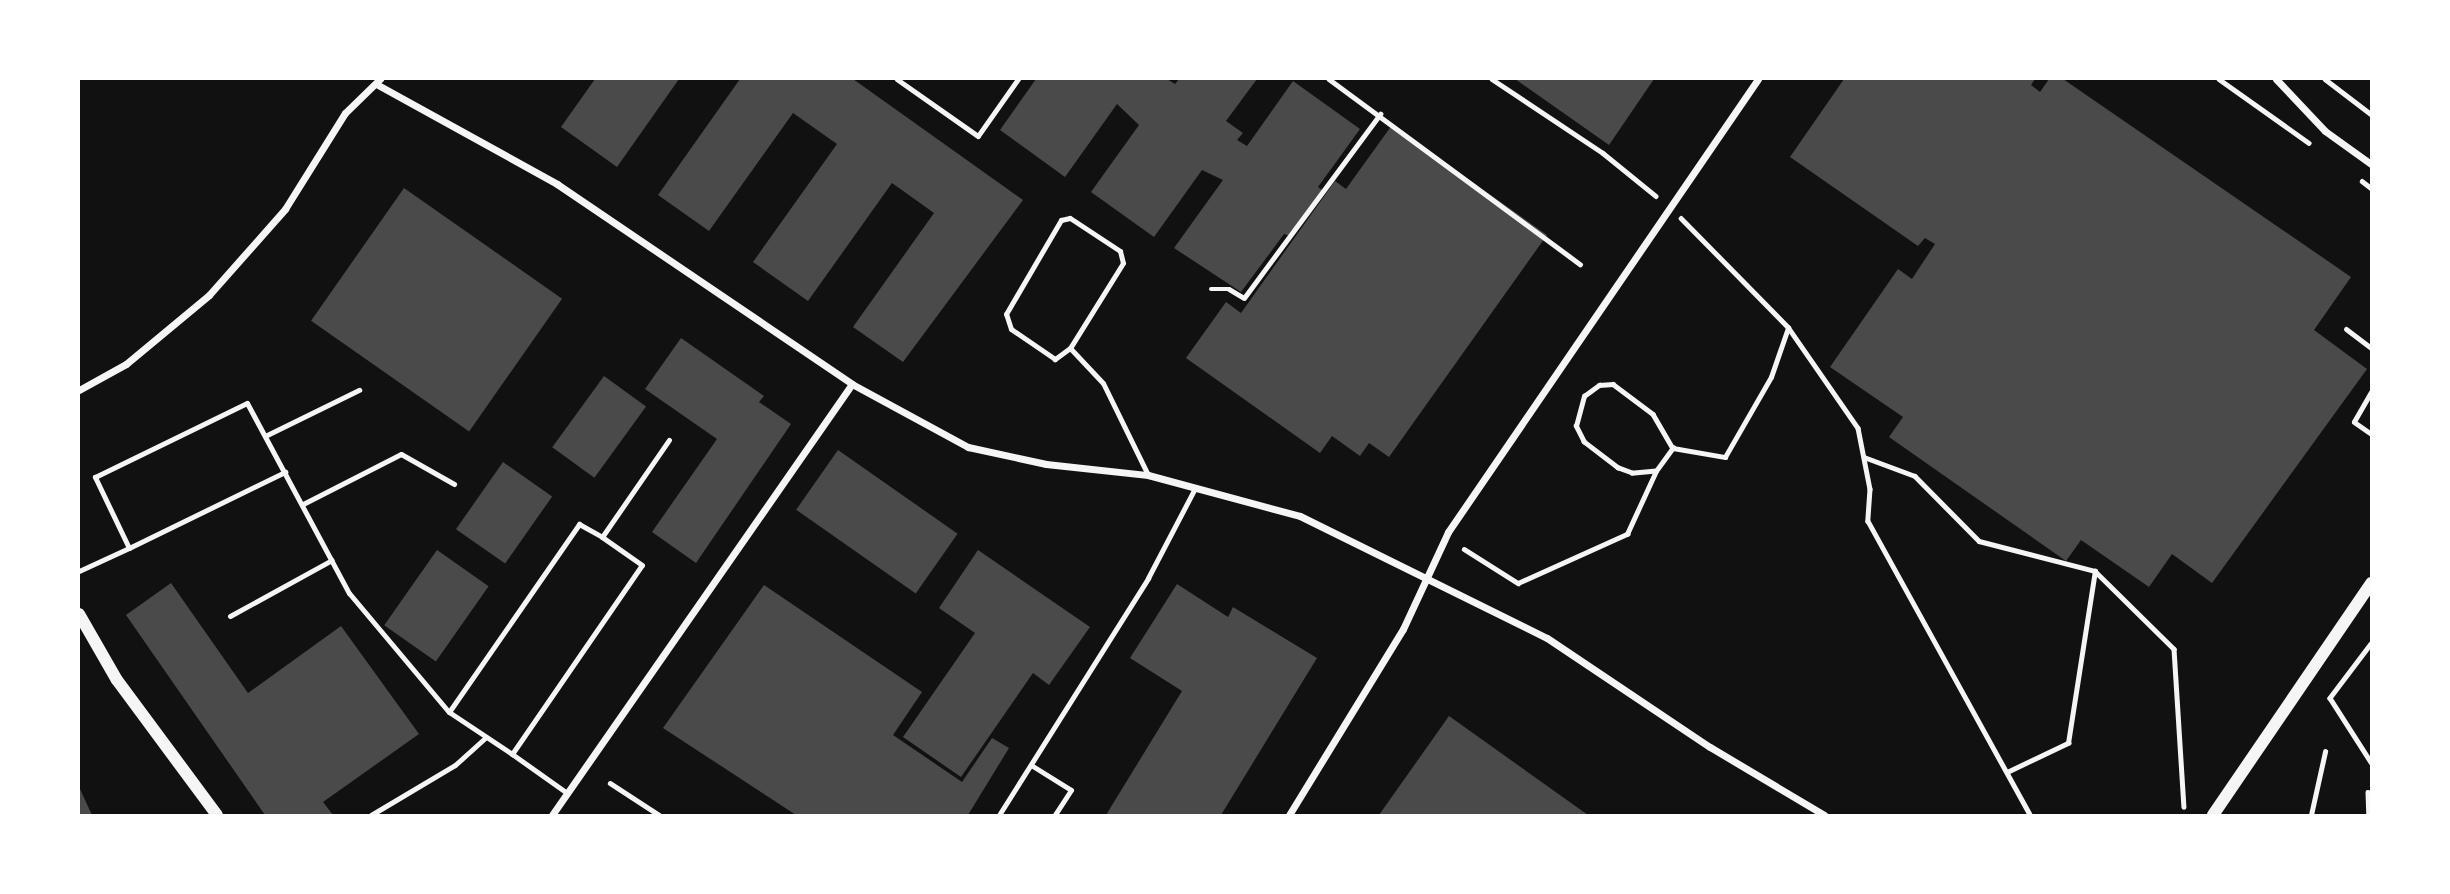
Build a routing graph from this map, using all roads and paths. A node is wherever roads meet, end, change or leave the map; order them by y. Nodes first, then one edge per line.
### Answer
1 (897, 79) edge
2 (1018, 79) edge
3 (1329, 79) edge
4 (1492, 79) edge
5 (1758, 79) edge
6 (2219, 79) edge
7 (2276, 79) edge
8 (2325, 79) edge
9 (379, 82) edge
10 (1380, 114) junction
11 (2371, 114) edge
12 (2317, 149) dead end
13 (2371, 164) edge
14 (2350, 172) dead end
15 (2371, 188) edge
16 (1668, 206) junction
17 (1580, 264) dead end
18 (1211, 289) dead end
19 (1788, 327) junction
20 (2346, 329) dead end
21 (1070, 348) junction
22 (2371, 348) edge
23 (852, 384) junction
24 (79, 390) edge
25 (359, 390) dead end
26 (2371, 392) edge
27 (2371, 434) edge
28 (265, 436) junction
29 (670, 440) dead end
30 (1673, 448) junction
31 (1864, 457) junction
32 (1656, 471) junction
33 (285, 472) junction
34 (1148, 475) junction
35 (454, 484) dead end
36 (1195, 488) junction
37 (303, 504) junction
38 (602, 537) junction
39 (129, 548) junction
40 (1464, 549) dead end
41 (332, 560) junction
42 (2095, 570) junction
43 (79, 571) edge
44 (1428, 575) junction
45 (2371, 583) edge
46 (79, 614) edge
47 (230, 616) dead end
48 (2371, 644) edge
49 (449, 712) junction
50 (485, 738) junction
51 (2325, 752) dead end
52 (512, 754) junction
53 (2371, 762) edge
54 (1031, 765) junction
55 (2007, 772) junction
56 (610, 783) dead end
57 (2368, 792) dead end
58 (567, 793) junction
59 (2184, 807) dead end
60 (216, 815) edge
61 (371, 815) edge
62 (552, 815) edge
63 (659, 815) edge
64 (999, 815) edge
65 (1055, 815) edge
66 (1289, 815) edge
67 (1824, 815) edge
68 (2030, 815) edge
69 (2213, 815) edge
70 (2311, 815) edge
71 (2369, 815) edge

1 - 2 path
3 - 10 path
4 - 16 path
5 - 16 street
6 - 12 path
7 - 13 street
8 - 11 path
9 - 23 street
9 - 24 street
10 - 17 path
10 - 18 path
14 - 15 path
16 - 19 path
16 - 44 street
19 - 30 path
19 - 31 path
20 - 22 lane
21 - 21 lane
21 - 34 lane
23 - 34 street
23 - 58 street
25 - 28 lane
26 - 27 lane
28 - 33 lane
28 - 39 lane
29 - 38 lane
30 - 32 path
30 - 32 path
31 - 42 path
31 - 55 path
32 - 40 path
33 - 37 lane
33 - 39 lane
34 - 36 street
35 - 37 lane
36 - 44 street
36 - 54 lane
37 - 41 lane
38 - 49 lane
38 - 52 lane
39 - 43 lane
41 - 47 lane
41 - 49 lane
42 - 55 path
42 - 59 path
44 - 66 street
44 - 67 street
45 - 69 street
46 - 60 street
48 - 53 path
49 - 50 lane
50 - 52 lane
50 - 61 lane
51 - 70 path
52 - 58 lane
54 - 64 lane
54 - 65 lane
55 - 68 path
56 - 63 path
57 - 71 path
58 - 62 street

